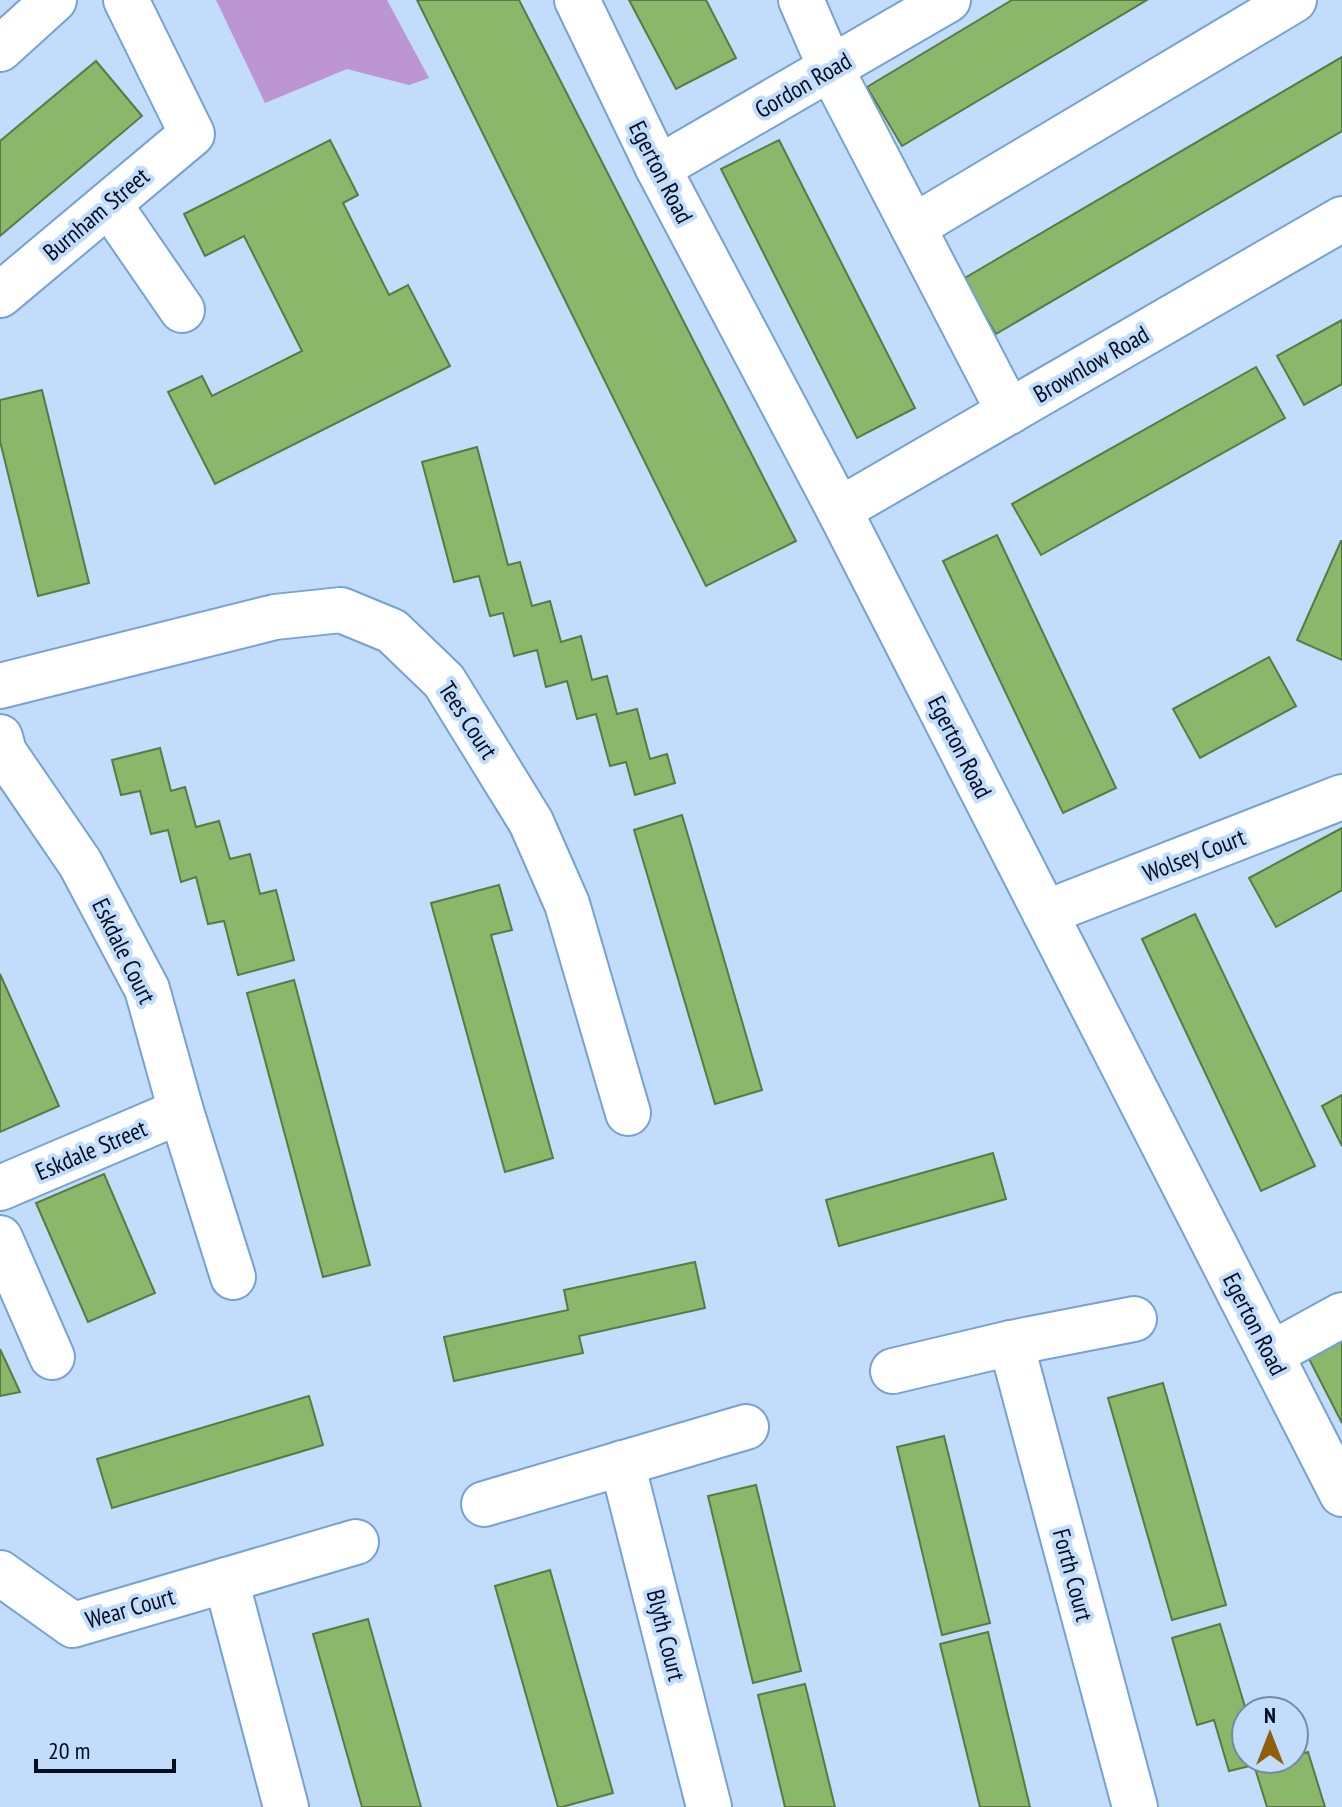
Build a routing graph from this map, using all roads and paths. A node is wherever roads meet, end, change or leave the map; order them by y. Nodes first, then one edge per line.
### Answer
1 (54, 0) edge
2 (126, 0) edge
3 (577, 0) edge
4 (801, 0) edge
5 (948, 0) edge
6 (1294, 0) edge
7 (0, 49) edge
8 (831, 69) junction
9 (658, 168) junction
10 (109, 204) junction
11 (1342, 219) edge
12 (913, 227) junction
13 (0, 295) edge
14 (182, 310) dead end
15 (1009, 412) junction
16 (839, 510) junction
17 (0, 686) edge
18 (5, 759) edge
19 (1342, 797) edge
20 (1045, 913) junction
21 (181, 1111) junction
22 (628, 1113) dead end
23 (0, 1188) edge
24 (0, 1238) edge
25 (233, 1277) dead end
26 (1342, 1315) edge
27 (1134, 1319) dead end
28 (1011, 1343) junction
29 (1271, 1354) junction
30 (52, 1357) dead end
31 (893, 1371) dead end
32 (746, 1427) dead end
33 (622, 1463) junction
34 (1342, 1494) edge
35 (484, 1504) dead end
36 (356, 1542) dead end
37 (0, 1573) edge
38 (226, 1580) junction
39 (286, 1807) edge
40 (709, 1807) edge
41 (1135, 1807) edge

1 - 7 street
2 - 10 street, Burnham Street
3 - 9 street, Egerton Road
4 - 8 street
5 - 8 street, Gordon Road
6 - 12 street
8 - 9 street, Gordon Road
8 - 12 street
9 - 16 street, Egerton Road
10 - 13 street, Burnham Street
10 - 14 street
11 - 15 street, Brownlow Road
12 - 15 street
15 - 16 street, Brownlow Road
16 - 20 street, Egerton Road
17 - 22 street, Tees Court
18 - 21 street, Eskdale Court
19 - 20 street, Wolsey Court
20 - 29 street, Egerton Road
21 - 23 street, Eskdale Street
21 - 25 street, Eskdale Court
24 - 30 street
26 - 29 street
27 - 28 street
28 - 31 street
28 - 41 street, Forth Court
29 - 34 street, Egerton Road
32 - 33 street
33 - 35 street
33 - 40 street, Blyth Court
36 - 38 street, Wear Court
37 - 38 street, Wear Court
38 - 39 street

